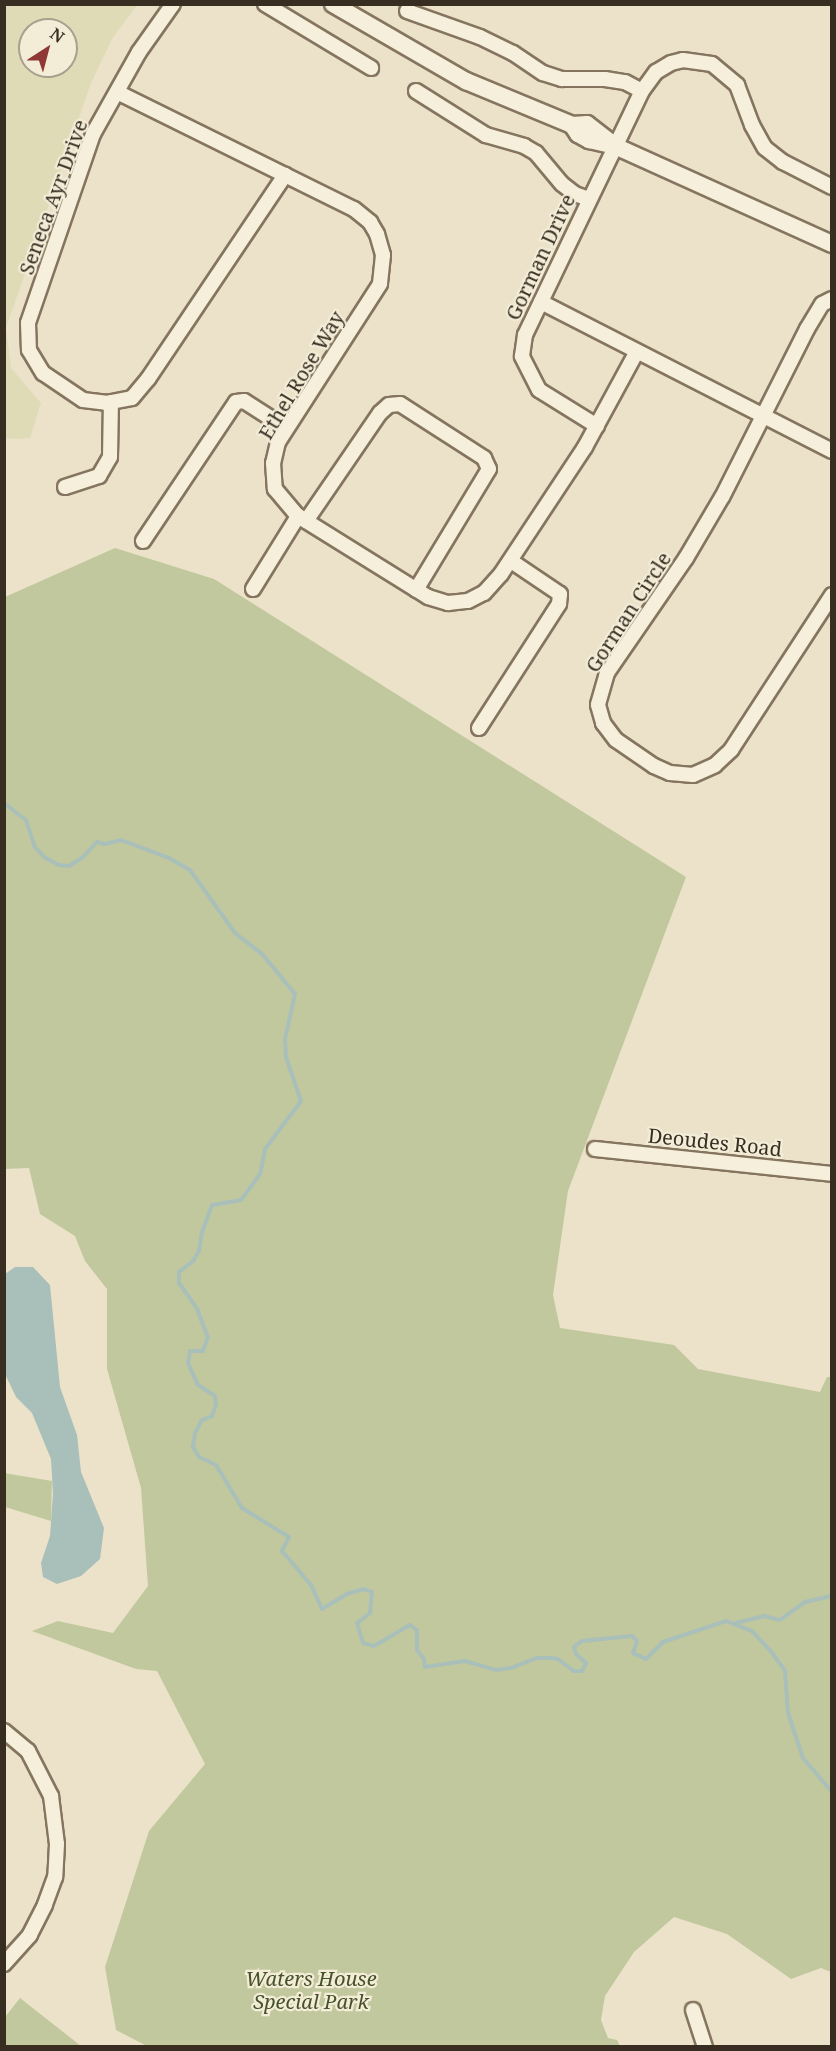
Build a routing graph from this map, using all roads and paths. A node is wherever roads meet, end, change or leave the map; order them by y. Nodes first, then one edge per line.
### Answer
1 (173, 4) edge
2 (265, 4) edge
3 (333, 4) edge
4 (407, 11) dead end
5 (371, 68) dead end
6 (416, 91) dead end
7 (642, 91) junction
8 (117, 92) junction
9 (615, 146) junction
10 (285, 175) junction
11 (831, 187) edge
12 (589, 200) junction
13 (831, 244) edge
14 (831, 299) edge
15 (540, 302) junction
16 (636, 353) junction
17 (111, 402) junction
18 (763, 416) junction
19 (597, 426) junction
20 (286, 429) junction
21 (831, 451) edge
22 (65, 487) dead end
23 (302, 518) junction
24 (143, 541) dead end
25 (511, 561) junction
26 (252, 589) dead end
27 (416, 590) junction
28 (831, 595) edge
29 (479, 728) dead end
30 (595, 1149) dead end
31 (831, 1174) edge
32 (4, 1731) edge
33 (4, 1964) edge
34 (693, 2010) dead end
35 (705, 2046) edge

1 - 8 street, Seneca Ayr Drive
2 - 5 street
3 - 9 street
4 - 7 street
6 - 12 street
7 - 9 street, Gorman Drive
7 - 11 street, Gorman Drive
8 - 10 street, Ethel Rose Way
8 - 17 street, Seneca Ayr Drive
9 - 12 street, Gorman Drive
9 - 13 street
10 - 17 street, Seneca Ayr Drive
10 - 20 street, Ethel Rose Way
12 - 15 street, Gorman Drive
14 - 18 street, Gorman Circle
15 - 16 street
15 - 19 street, Gorman Drive
16 - 18 street
16 - 19 street, Ethel Rose Way
17 - 22 street
18 - 21 street
18 - 28 street, Gorman Circle
19 - 25 street, Ethel Rose Way
20 - 23 street, Ethel Rose Way
20 - 24 street
23 - 26 street
23 - 27 street, Ethel Rose Way
23 - 27 street
25 - 27 street, Ethel Rose Way
25 - 29 street
30 - 31 street, Deoudes Road
32 - 33 street
34 - 35 street

